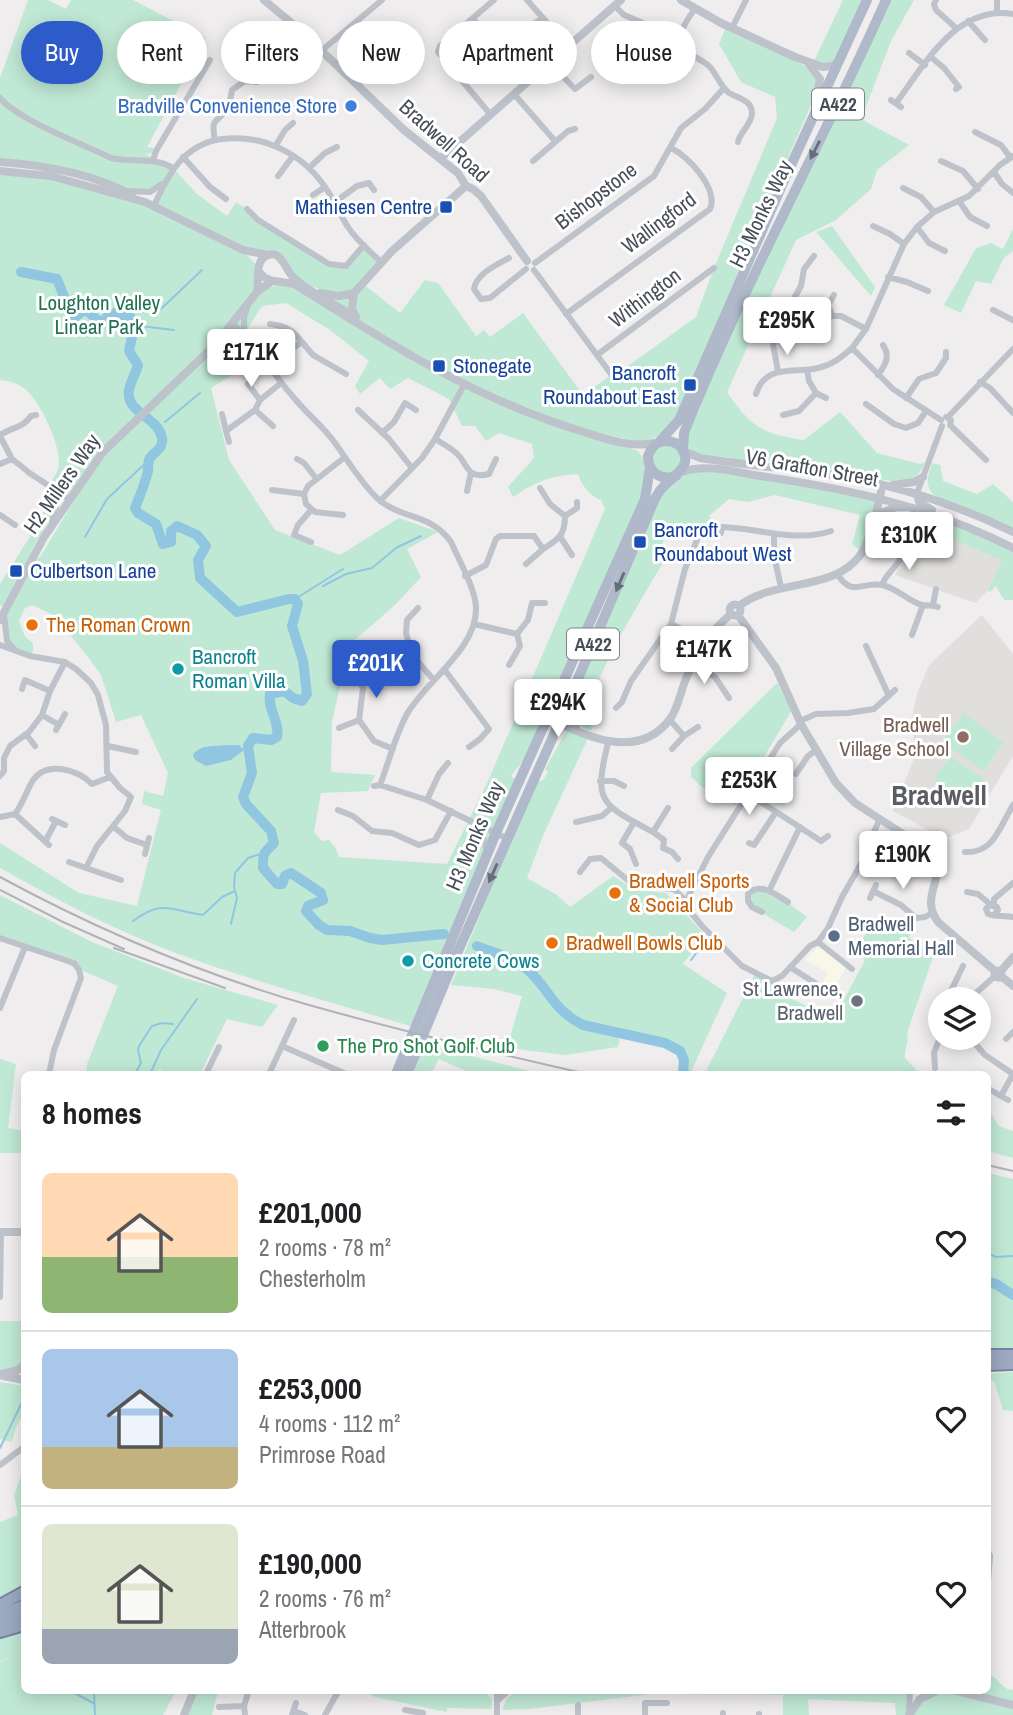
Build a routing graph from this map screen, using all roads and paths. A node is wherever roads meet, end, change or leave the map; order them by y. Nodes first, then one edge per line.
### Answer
1 (264, 0) edge
2 (382, 0) edge
3 (494, 0) edge
4 (527, 0) edge
5 (681, 0) edge
6 (746, 0) edge
7 (867, 0) edge
8 (886, 0) edge
9 (936, 0) edge
10 (997, 0) edge
11 (618, 3) edge
12 (695, 9) junction
13 (998, 12) junction
14 (1013, 14) edge
15 (473, 18) junction
16 (543, 18) junction
17 (287, 21) edge
18 (475, 21) edge
19 (538, 21) edge
20 (546, 21) edge
21 (638, 21) edge
22 (686, 21) edge
23 (968, 21) junction
24 (732, 28) junction
25 (956, 28) junction
26 (577, 38) edge
27 (985, 40) dead end
28 (323, 49) edge
29 (323, 53) edge
30 (909, 53) dead end
31 (696, 57) edge
32 (931, 57) junction
33 (210, 60) dead end
34 (807, 61) junction
35 (839, 61) junction
36 (925, 65) junction
37 (591, 77) dead end
38 (241, 84) edge
39 (524, 84) edge
40 (570, 84) edge
41 (960, 86) dead end
42 (724, 88) junction
43 (514, 94) junction
44 (0, 97) edge
45 (896, 104) dead end
46 (490, 114) junction
47 (811, 122) junction
48 (293, 123) dead end
49 (575, 129) dead end
50 (975, 132) dead end
51 (215, 140) junction
52 (555, 141) junction
53 (738, 142) dead end
54 (276, 145) junction
55 (337, 148) dead end
56 (671, 148) junction
57 (293, 156) junction
58 (183, 157) junction
59 (1011, 157) edge
60 (440, 159) junction
61 (153, 160) junction
62 (533, 161) dead end
63 (941, 161) dead end
64 (0, 162) edge
65 (173, 168) junction
66 (309, 168) junction
67 (0, 171) edge
68 (994, 172) junction
69 (278, 176) dead end
70 (165, 180) junction
71 (466, 186) junction
72 (325, 187) junction
73 (903, 188) dead end
74 (978, 189) junction
75 (122, 190) junction
76 (374, 190) dead end
77 (1013, 192) edge
78 (313, 195) dead end
79 (226, 199) dead end
80 (959, 201) junction
81 (335, 202) junction
82 (150, 204) junction
83 (247, 209) dead end
84 (934, 212) junction
85 (980, 212) dead end
86 (976, 220) junction
87 (873, 226) dead end
88 (987, 226) dead end
89 (917, 227) junction
90 (937, 237) dead end
91 (904, 244) junction
92 (364, 245) junction
93 (933, 246) junction
94 (243, 250) junction
95 (945, 251) dead end
96 (268, 255) junction
97 (814, 256) dead end
98 (509, 258) dead end
99 (381, 261) junction
100 (531, 266) junction
101 (285, 267) junction
102 (714, 268) dead end
103 (259, 271) junction
104 (888, 276) junction
105 (274, 280) junction
106 (928, 291) dead end
107 (257, 292) junction
108 (317, 293) junction
109 (354, 293) junction
110 (834, 295) dead end
111 (248, 306) junction
112 (992, 310) dead end
113 (566, 314) junction
114 (832, 316) junction
115 (356, 317) junction
116 (1013, 320) edge
117 (233, 324) junction
118 (270, 324) dead end
119 (866, 329) junction
120 (369, 330) junction
121 (244, 334) junction
122 (776, 336) dead end
123 (302, 341) junction
124 (883, 345) dead end
125 (852, 348) junction
126 (946, 352) dead end
127 (1012, 352) edge
128 (597, 355) junction
129 (268, 364) junction
130 (807, 370) junction
131 (778, 371) junction
132 (346, 374) dead end
133 (611, 374) dead end
134 (878, 375) junction
135 (980, 382) junction
136 (281, 383) junction
137 (248, 384) dead end
138 (464, 385) junction
139 (816, 393) junction
140 (756, 394) dead end
141 (826, 398) dead end
142 (906, 398) junction
143 (260, 400) junction
144 (691, 404) junction
145 (866, 404) dead end
146 (255, 410) junction
147 (358, 410) dead end
148 (416, 410) dead end
149 (926, 411) junction
150 (1013, 413) edge
151 (222, 414) dead end
152 (36, 415) dead end
153 (783, 415) dead end
154 (683, 422) junction
155 (946, 422) junction
156 (273, 426) dead end
157 (226, 431) junction
158 (382, 433) junction
159 (0, 435) edge
160 (435, 439) junction
161 (229, 442) dead end
162 (658, 442) junction
163 (624, 444) junction
164 (684, 450) junction
165 (345, 457) junction
166 (12, 459) junction
167 (297, 459) dead end
168 (496, 459) dead end
169 (985, 460) dead end
170 (0, 464) edge
171 (712, 465) junction
172 (649, 467) junction
173 (731, 467) junction
174 (412, 468) junction
175 (471, 473) junction
176 (678, 474) junction
177 (923, 477) junction
178 (316, 478) junction
179 (885, 485) junction
180 (51, 487) junction
181 (540, 488) dead end
182 (272, 490) dead end
183 (467, 491) dead end
184 (304, 494) junction
185 (918, 494) junction
186 (880, 497) junction
187 (929, 497) junction
188 (69, 499) junction
189 (380, 501) junction
190 (649, 501) junction
191 (577, 502) dead end
192 (911, 507) junction
193 (311, 510) junction
194 (0, 515) edge
195 (343, 515) dead end
196 (565, 516) junction
197 (874, 516) junction
198 (642, 517) junction
199 (944, 517) junction
200 (15, 525) dead end
201 (51, 527) junction
202 (722, 527) dead end
203 (1013, 532) edge
204 (774, 535) junction
205 (828, 535) dead end
206 (561, 538) junction
207 (697, 540) dead end
208 (311, 542) dead end
209 (904, 548) dead end
210 (1013, 548) edge
211 (543, 549) junction
212 (572, 555) dead end
213 (526, 564) dead end
214 (837, 574) junction
215 (465, 576) junction
216 (882, 585) junction
217 (781, 587) junction
218 (936, 589) dead end
219 (545, 603) dead end
220 (923, 605) junction
221 (3, 608) edge
222 (418, 608) dead end
223 (736, 612) junction
224 (0, 620) edge
225 (474, 624) junction
226 (671, 624) junction
227 (517, 634) junction
228 (912, 635) dead end
229 (704, 640) junction
230 (0, 645) edge
231 (866, 646) dead end
232 (16, 651) junction
233 (65, 662) junction
234 (347, 662) dead end
235 (692, 662) junction
236 (509, 665) dead end
237 (444, 669) junction
238 (433, 679) junction
239 (22, 689) dead end
240 (895, 690) dead end
241 (50, 691) junction
242 (573, 691) junction
243 (888, 696) junction
244 (729, 698) dead end
245 (616, 708) dead end
246 (65, 714) dead end
247 (42, 715) junction
248 (547, 717) junction
249 (359, 720) junction
250 (670, 720) junction
251 (800, 722) junction
252 (559, 723) junction
253 (340, 727) dead end
254 (698, 727) dead end
255 (578, 731) junction
256 (26, 734) junction
257 (684, 736) junction
258 (608, 743) junction
259 (35, 746) dead end
260 (108, 746) junction
261 (469, 747) dead end
262 (393, 749) junction
263 (672, 749) dead end
264 (815, 751) junction
265 (136, 752) dead end
266 (448, 763) dead end
267 (796, 774) dead end
268 (0, 776) edge
269 (110, 777) junction
270 (600, 781) junction
271 (624, 786) dead end
272 (747, 793) junction
273 (427, 800) junction
274 (1013, 805) edge
275 (611, 808) junction
276 (668, 808) dead end
277 (338, 810) dead end
278 (451, 811) junction
279 (776, 812) junction
280 (15, 814) junction
281 (0, 817) edge
282 (879, 820) junction
283 (576, 822) dead end
284 (634, 822) junction
285 (65, 825) dead end
286 (481, 826) junction
287 (114, 827) junction
288 (800, 827) junction
289 (653, 832) junction
290 (496, 833) junction
291 (671, 833) dead end
292 (828, 836) dead end
293 (508, 839) junction
294 (664, 840) junction
295 (870, 842) junction
296 (749, 843) dead end
297 (965, 852) dead end
298 (488, 853) junction
299 (145, 854) dead end
300 (678, 859) dead end
301 (69, 862) dead end
302 (636, 864) dead end
303 (899, 867) dead end
304 (86, 868) junction
305 (580, 872) dead end
306 (121, 880) dead end
307 (1013, 883) edge
308 (692, 886) junction
309 (674, 889) junction
310 (769, 891) junction
311 (873, 891) dead end
312 (967, 892) dead end
313 (686, 901) junction
314 (788, 902) dead end
315 (996, 909) junction
316 (762, 912) dead end
317 (932, 914) junction
318 (1013, 917) edge
319 (465, 922) junction
320 (0, 938) edge
321 (818, 942) junction
322 (25, 947) junction
323 (454, 949) junction
324 (1013, 957) edge
325 (790, 967) junction
326 (962, 967) dead end
327 (852, 969) dead end
328 (998, 973) junction
329 (815, 983) dead end
330 (1013, 986) edge
331 (953, 987) edge
332 (983, 987) edge
333 (0, 1008) edge
334 (295, 1020) dead end
335 (1013, 1032) edge
336 (1006, 1039) dead end
337 (282, 1046) junction
338 (219, 1048) dead end
339 (934, 1050) edge
340 (981, 1050) edge
341 (935, 1068) dead end
342 (50, 1071) edge
343 (208, 1071) edge
344 (270, 1071) edge
345 (339, 1071) edge
346 (397, 1071) edge
347 (408, 1071) edge
348 (1013, 1074) edge
349 (991, 1090) edge
350 (1001, 1096) junction
351 (1008, 1100) dead end
352 (1, 1232) edge
353 (21, 1232) edge
354 (0, 1258) edge
355 (0, 1297) edge
356 (991, 1355) edge
357 (1013, 1355) edge
358 (1013, 1364) edge
359 (991, 1365) edge
360 (21, 1367) edge
361 (0, 1375) edge
362 (21, 1379) edge
363 (21, 1449) edge
364 (0, 1465) edge
365 (21, 1594) edge
366 (0, 1605) edge
367 (21, 1606) edge
368 (0, 1615) edge
369 (21, 1615) edge
370 (0, 1624) edge
371 (21, 1626) edge
372 (0, 1632) edge
373 (192, 1694) edge
374 (248, 1694) edge
375 (337, 1694) edge
376 (497, 1694) edge
377 (504, 1694) edge
378 (910, 1694) edge
379 (931, 1694) edge
380 (980, 1694) edge
381 (497, 1700) junction
382 (296, 1703) dead end
383 (667, 1703) dead end
384 (578, 1705) dead end
385 (1013, 1705) edge
386 (244, 1706) junction
387 (219, 1707) dead end
388 (410, 1712) edge
389 (293, 1713) edge
390 (422, 1713) dead end
391 (184, 1715) edge
392 (245, 1715) edge
393 (305, 1715) edge
394 (325, 1715) edge
395 (497, 1715) edge
396 (578, 1715) edge
397 (645, 1715) edge
398 (909, 1715) edge

1 - 17 street, Bradwell Road
2 - 28 street
3 - 15 street
4 - 16 street
5 - 12 street
6 - 24 street
7 - 35 main road, H3 Monks Way / A422
8 -> 144 main road, H3 Monks Way / A422
9 - 25 street
10 - 13 street
11 - 21 street
11 - 26 street
12 - 22 street
12 - 24 street
13 - 14 street
13 - 23 street
15 - 18 street
15 - 46 street
16 - 19 street
16 - 20 street
23 - 25 street
23 - 27 street
24 - 34 street
25 - 32 street
29 - 60 street, Bradwell Road
30 - 36 street
31 - 42 street
32 - 36 street
32 - 41 street
33 - 61 street
34 - 35 street
34 - 47 street
35 - 47 main road, H3 Monks Way / A422
36 - 45 street
37 - 40 street
38 - 51 street
39 - 43 street
42 - 53 street
42 - 56 street, Bishopstone
43 - 46 street
43 - 52 street
44 - 61 street
46 - 60 street
47 - 144 main road, H3 Monks Way / A422
48 - 54 street
49 - 52 street
50 - 59 street
51 - 54 street
51 - 58 street
52 - 62 street
54 - 57 street
55 - 66 street
56 - 100 street, Bishopstone
56 - 113 street, Wallingford
57 - 66 street
57 - 69 street
58 - 65 street
58 - 79 street
59 - 68 street
60 - 71 street, Bradwell Road
61 - 65 street
63 - 74 street
64 - 75 street
65 - 70 street
66 - 72 street
67 - 82 street
68 - 74 street
68 - 77 street
70 - 75 street
70 - 82 street
71 - 99 street
71 - 100 street, Bradwell Road
72 - 78 street
72 - 81 street
73 - 84 street
74 - 80 street
75 - 82 street
76 - 81 street
80 - 84 street
80 - 86 street
81 - 92 street
82 - 94 street
83 - 92 street
84 - 89 street
85 - 86 street
86 - 88 street
87 - 91 street
89 - 91 street
89 - 93 street
90 - 93 street
91 - 104 street
92 - 99 street
93 - 95 street
94 - 96 street
94 - 103 street
96 - 101 street
96 - 103 street
97 - 114 street
98 - 100 street, Bishopstone
99 - 109 street
100 - 113 street, Bradwell Road
101 - 105 street
101 - 108 street
102 - 128 street, Withington
103 - 105 street
103 - 107 street, H2 Millers Way
104 - 106 street
104 - 119 street
105 - 107 street, H2 Millers Way
105 - 120 street
107 - 111 street, H2 Millers Way
108 - 109 street
108 - 115 street
109 - 115 street
110 - 114 street
111 - 117 street, H2 Millers Way
111 - 121 street
112 - 116 street
113 - 128 street, Bradwell Road
114 - 119 street
115 - 120 street
117 - 121 street
117 - 188 street, H2 Millers Way
118 - 123 street
119 - 125 street
120 - 138 street
121 - 129 street
122 - 131 street
123 - 129 street
123 - 132 street
124 - 134 street
125 - 130 street
125 - 134 street
126 - 142 street
127 - 135 street
128 - 133 street, Bradwell Road
129 - 136 street
130 - 131 street
130 - 139 street
131 - 140 street
134 - 142 street
135 - 150 street
135 - 155 street
136 - 143 street
136 - 165 street
137 - 143 street
138 - 160 street
138 - 163 street
139 - 141 street
139 - 153 street
142 - 149 street
143 - 146 street
144 - 154 main road, H3 Monks Way / A422
145 - 149 street
146 - 156 street
146 - 157 street
147 - 158 street
148 - 158 street
149 - 155 street
151 - 157 street
152 - 159 street
154 - 162 main road, H3 Monks Way / A422
154 - 164 main road, H3 Monks Way / A422
155 - 169 street
155 - 177 street
157 - 161 street
158 - 174 street
159 - 166 street
160 - 174 street
160 - 175 street
162 - 163 street
162 - 164 main road
162 - 172 main road, A422
163 - 172 street
164 - 171 street, V6 Grafton Street
164 - 176 main road, A422
165 - 178 street
165 - 189 street
166 - 170 street
166 - 180 street
167 - 178 street
168 - 175 street
171 - 173 street, V6 Grafton Street
171 - 176 street, V6 Grafton Street
172 - 176 main road
172 - 190 main road, A422
173 - 179 street, V6 Grafton Street
173 - 186 street, V6 Grafton Street
174 - 189 street
175 - 183 street
176 - 190 main road, A422
177 - 179 street
177 - 185 street
177 - 187 street
178 - 184 street
179 - 185 street, V6 Grafton Street
179 - 186 street
180 - 188 street
180 - 201 street
181 - 196 street
182 - 184 street
184 - 193 street
185 - 187 street, V6 Grafton Street
185 - 199 street
186 - 192 street, V6 Grafton Street
186 - 197 street
187 - 203 street, V6 Grafton Street
188 - 201 street, H2 Millers Way
189 - 215 street
190 - 198 main road, H3 Monks Way / A422
191 - 196 street
192 - 197 street
192 - 199 street, V6 Grafton Street
193 - 195 street
193 - 208 street
194 - 200 street
196 - 206 street
197 - 214 street
198 -> 242 main road, H3 Monks Way / A422
198 - 248 main road, H3 Monks Way / A422
199 - 210 street, V6 Grafton Street
201 - 221 street, H2 Millers Way
202 - 204 street
204 - 205 street
204 - 217 street
206 - 211 street
206 - 212 street
207 - 226 street
209 - 216 street
211 - 213 street
211 - 215 street
214 - 216 street
214 - 217 street
215 - 225 street
216 - 220 street
217 - 223 street
218 - 220 street
219 - 227 street
220 - 228 street
221 - 224 street, H2 Millers Way
221 - 232 street
222 - 238 street
223 - 229 street
223 - 251 street
225 - 227 street
225 - 237 street
226 - 229 street
226 - 245 street
227 - 236 street
229 - 235 street
230 - 232 street
231 - 243 street
232 - 233 street
233 - 241 street
233 - 260 street
234 - 249 street
235 - 244 street
235 - 250 street
237 - 238 street
237 - 261 street
238 - 262 street
239 - 241 street
240 - 243 street
241 - 247 street
242 - 252 main road, H3 Monks Way / A422
242 - 255 street
243 - 251 street
246 - 247 street
247 - 256 street
248 - 252 street
248 - 290 main road, H3 Monks Way / A422
249 - 253 street
249 - 262 street
250 - 257 street
250 - 258 street
251 - 264 street
251 - 272 street
252 - 255 street
252 - 293 main road, H3 Monks Way / A422
254 - 257 street
255 - 258 street
256 - 259 street
256 - 268 street
257 - 263 street
258 - 270 street
260 - 265 street
260 - 269 street
262 - 273 street
264 - 267 street
264 - 282 street
266 - 273 street
269 - 280 street
269 - 287 street
270 - 271 street
270 - 275 street
272 - 279 street
272 - 308 street
273 - 278 street
274 - 297 street
275 - 283 street
275 - 284 street
276 - 289 street
277 - 278 street
278 - 286 street
279 - 288 street
279 - 296 street
280 - 281 street
280 - 285 street
282 - 295 street
282 - 317 street
284 - 289 street
284 - 302 street
286 - 290 street
286 - 298 street
287 - 299 street
287 - 304 street
288 - 292 street
288 - 310 street
289 - 294 street
290 - 293 street
290 - 298 main road, H3 Monks Way / A422
291 - 294 street
293 -> 319 main road, H3 Monks Way / A422
294 - 300 street
295 - 303 street
295 - 321 street
298 - 319 main road, H3 Monks Way / A422
301 - 304 street
304 - 306 street
305 - 309 street
307 - 315 street
308 - 309 street
308 - 313 street
309 - 313 street
310 - 314 street
310 - 316 street
311 - 317 street
312 - 315 street
313 - 325 street
315 - 318 street
317 - 328 street
319 - 323 main road, H3 Monks Way / A422
320 - 322 street
321 - 325 street
321 - 327 street
322 - 333 street
322 - 342 street
323 - 346 main road, H3 Monks Way / A422
323 - 347 main road, H3 Monks Way / A422
324 - 328 street
325 - 329 street
326 - 331 street
328 - 330 street
328 - 332 street
334 - 337 street
335 - 336 street
337 - 344 street
337 - 345 street
338 - 343 street
339 - 341 street
340 - 348 street
348 - 350 street
349 - 350 street
350 - 351 street
352 - 353 street
352 - 354 street
354 - 355 street
356 - 357 highway
358 - 359 highway
360 - 361 street
361 - 362 street
363 - 364 street
365 - 366 highway
367 - 368 highway
369 - 370 highway
371 - 372 highway
373 - 391 street
374 - 386 street
375 - 394 street
376 - 381 street
377 - 381 street
378 - 398 street
379 - 398 street
380 - 385 street
381 - 395 street
382 - 389 street
383 - 397 street
384 - 396 street
386 - 387 street
386 - 392 street
388 - 390 street
389 - 393 street

